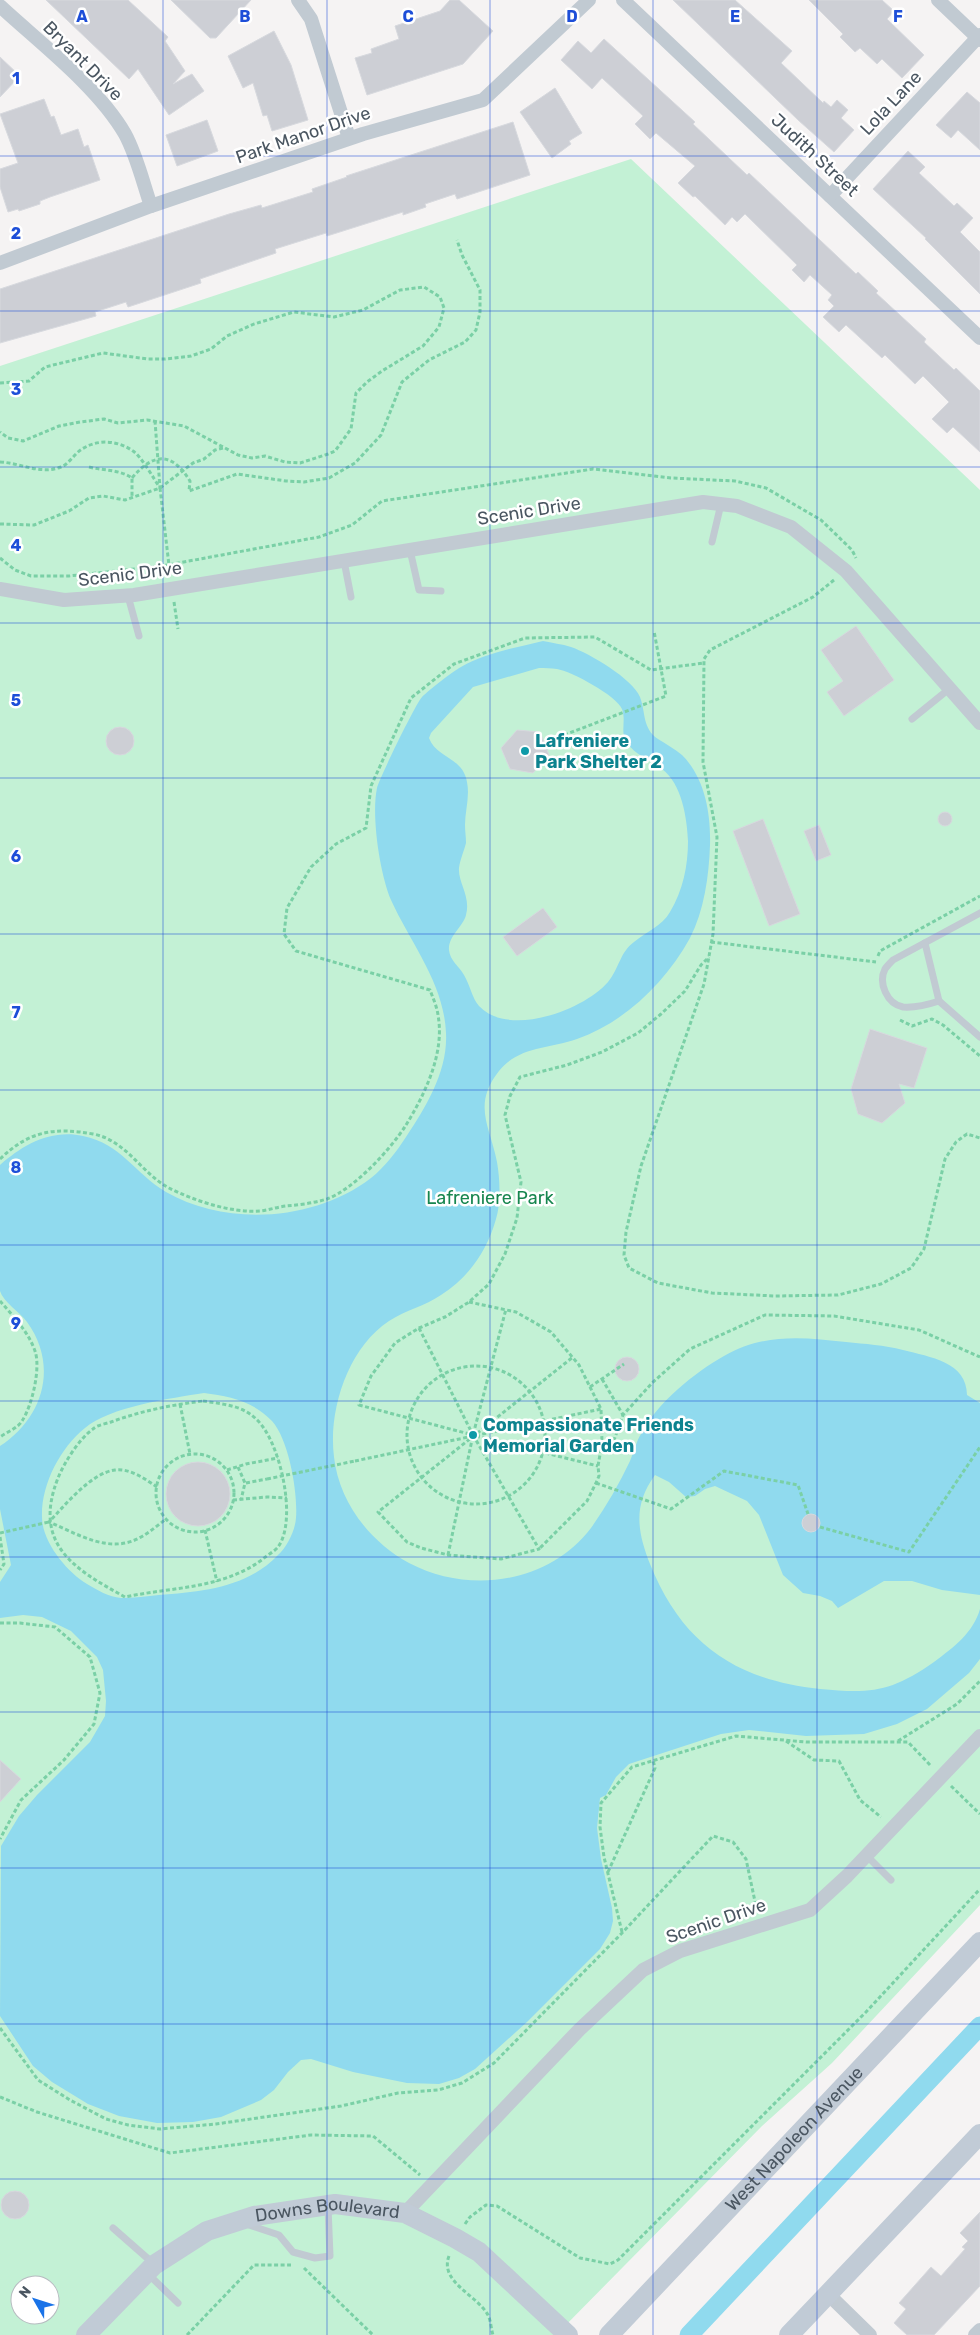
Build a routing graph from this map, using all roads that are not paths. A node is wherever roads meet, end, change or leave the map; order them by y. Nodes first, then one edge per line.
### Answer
1 (298, 0) edge
2 (589, 0) edge
3 (623, 0) edge
4 (938, 0) edge
5 (0, 6) edge
6 (979, 38) edge
7 (350, 138) junction
8 (830, 196) junction
9 (151, 206) junction
10 (0, 263) edge
11 (980, 338) edge
12 (721, 504) junction
13 (712, 542) dead end
14 (410, 550) junction
15 (344, 561) junction
16 (0, 589) edge
17 (441, 591) dead end
18 (128, 596) junction
19 (351, 597) dead end
20 (139, 636) dead end
21 (949, 688) junction
22 (912, 719) dead end
23 (980, 724) edge
24 (980, 913) edge
25 (925, 943) junction
26 (939, 1001) junction
27 (980, 1037) edge
28 (980, 1736) edge
29 (866, 1856) junction
30 (891, 1880) dead end
31 (980, 1942) edge
32 (980, 2134) edge
33 (328, 2204) junction
34 (405, 2213) junction
35 (239, 2221) junction
36 (113, 2228) dead end
37 (150, 2268) junction
38 (828, 2294) junction
39 (178, 2303) dead end
40 (980, 2330) edge
41 (86, 2335) edge
42 (568, 2335) edge
43 (609, 2335) edge
44 (789, 2335) edge
45 (870, 2335) edge
46 (975, 2335) edge

1 - 7 street
2 - 7 street, Park Manor Drive
3 - 8 street, Judith Street
4 - 6 street
5 - 9 street, Bryant Drive
6 - 8 street, Lola Lane
7 - 9 street, Park Manor Drive
8 - 11 street, Judith Street
9 - 10 street, Park Manor Drive
12 - 13 lane
12 - 14 street, Scenic Drive
12 - 21 street, Scenic Drive
14 - 15 street, Scenic Drive
14 - 17 lane
15 - 18 street, Scenic Drive
15 - 19 lane
16 - 18 street, Scenic Drive
18 - 20 lane
21 - 22 lane
21 - 23 street, Scenic Drive
24 - 25 lane
25 - 26 lane
25 - 26 lane
26 - 27 lane
28 - 29 street, Scenic Drive
29 - 30 lane
29 - 34 street, Scenic Drive
31 - 43 main road, West Napoleon Avenue
32 - 38 main road
33 - 34 main road, Downs Boulevard
33 - 35 main road, Downs Boulevard
33 - 35 lane
34 - 42 main road, Downs Boulevard
35 - 37 main road, Downs Boulevard
36 - 37 lane
37 - 39 lane
37 - 41 main road, Downs Boulevard
38 - 44 main road
38 - 45 street
40 - 46 street

